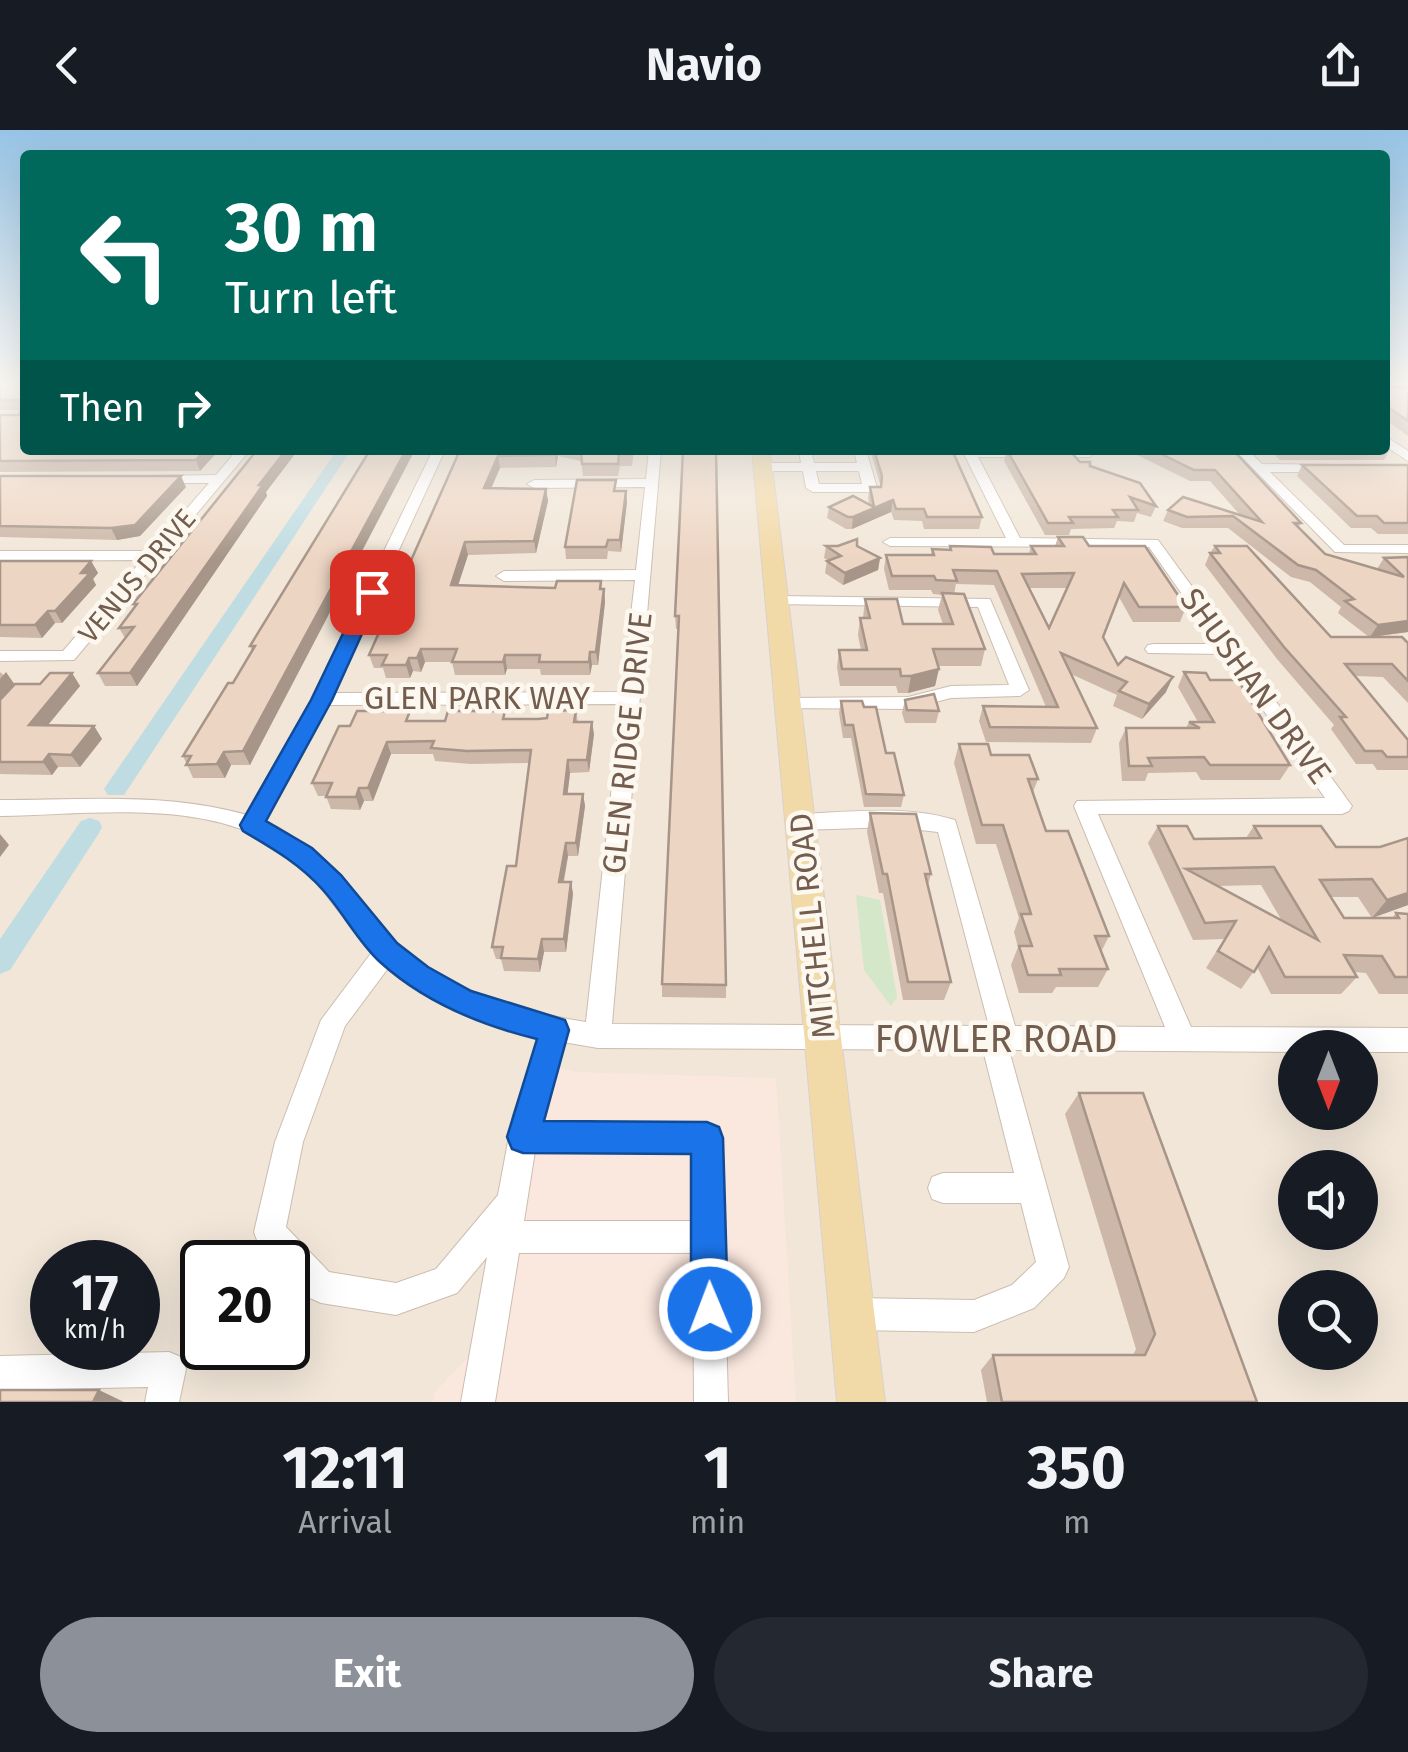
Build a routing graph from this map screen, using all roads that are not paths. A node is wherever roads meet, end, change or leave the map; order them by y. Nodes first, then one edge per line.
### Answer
1 (240, 455) edge
2 (438, 455) edge
3 (655, 455) edge
4 (806, 455) edge
5 (861, 455) edge
6 (971, 455) edge
7 (1246, 455) edge
8 (762, 458) edge
9 (808, 467) junction
10 (864, 467) junction
11 (1258, 468) junction
12 (1333, 468) edge
13 (1389, 468) edge
14 (1408, 468) edge
15 (147, 478) edge
16 (220, 478) junction
17 (534, 484) edge
18 (652, 484) junction
19 (890, 542) dead end
20 (1015, 542) junction
21 (1408, 549) edge
22 (154, 555) junction
23 (0, 556) edge
24 (644, 575) junction
25 (504, 576) dead end
26 (778, 602) junction
27 (1154, 649) dead end
28 (1229, 649) junction
29 (0, 656) edge
30 (632, 698) junction
31 (321, 700) junction
32 (789, 704) junction
33 (0, 808) edge
34 (801, 822) junction
35 (252, 825) junction
36 (387, 952) junction
37 (554, 1030) junction
38 (598, 1036) junction
39 (823, 1038) junction
40 (1000, 1039) junction
41 (1183, 1040) junction
42 (1408, 1040) edge
43 (523, 1137) junction
44 (943, 1188) dead end
45 (1032, 1188) junction
46 (512, 1202) junction
47 (506, 1237) junction
48 (709, 1237) junction
49 (852, 1314) junction
50 (3, 1380) edge
51 (162, 1402) edge
52 (478, 1402) edge
53 (711, 1402) edge
54 (861, 1402) edge

1 - 16 street, VENUS DRIVE
2 - 31 street
3 - 18 street, GLEN RIDGE DRIVE
4 - 9 street
5 - 10 street
6 - 20 street
7 - 11 street
8 - 9 street
8 - 26 main road, MITCHELL ROAD
9 - 10 street
9 - 10 street
11 - 12 street
11 - 21 street
13 - 14 street
15 - 16 street
16 - 22 street, VENUS DRIVE
17 - 18 street
18 - 24 street, GLEN RIDGE DRIVE
19 - 20 street
20 - 28 street, SHUSHAN DRIVE
22 - 23 street
22 - 29 street, VENUS DRIVE
24 - 25 street
24 - 30 street, GLEN RIDGE DRIVE
26 - 32 main road, MITCHELL ROAD
26 - 32 street
27 - 28 street
28 - 41 street, SHUSHAN DRIVE
30 - 31 street, GLEN PARK WAY
30 - 38 street, GLEN RIDGE DRIVE
31 - 35 street
32 - 34 main road, MITCHELL ROAD
33 - 35 street, FOWLER ROAD
34 - 39 main road, MITCHELL ROAD
34 - 40 street
35 - 36 street, FOWLER ROAD
36 - 37 street, FOWLER ROAD
36 - 46 street
37 - 38 street, FOWLER ROAD
37 - 43 street
38 - 39 street, FOWLER ROAD
39 - 40 street, FOWLER ROAD
39 - 49 main road, MITCHELL ROAD
40 - 41 street, FOWLER ROAD
40 - 45 street
41 - 42 street, FOWLER ROAD
43 - 46 street
43 - 48 street
44 - 45 street
45 - 49 street
46 - 47 street
47 - 48 street
47 - 52 street
48 - 53 street
49 - 54 main road, MITCHELL ROAD
50 - 51 street

